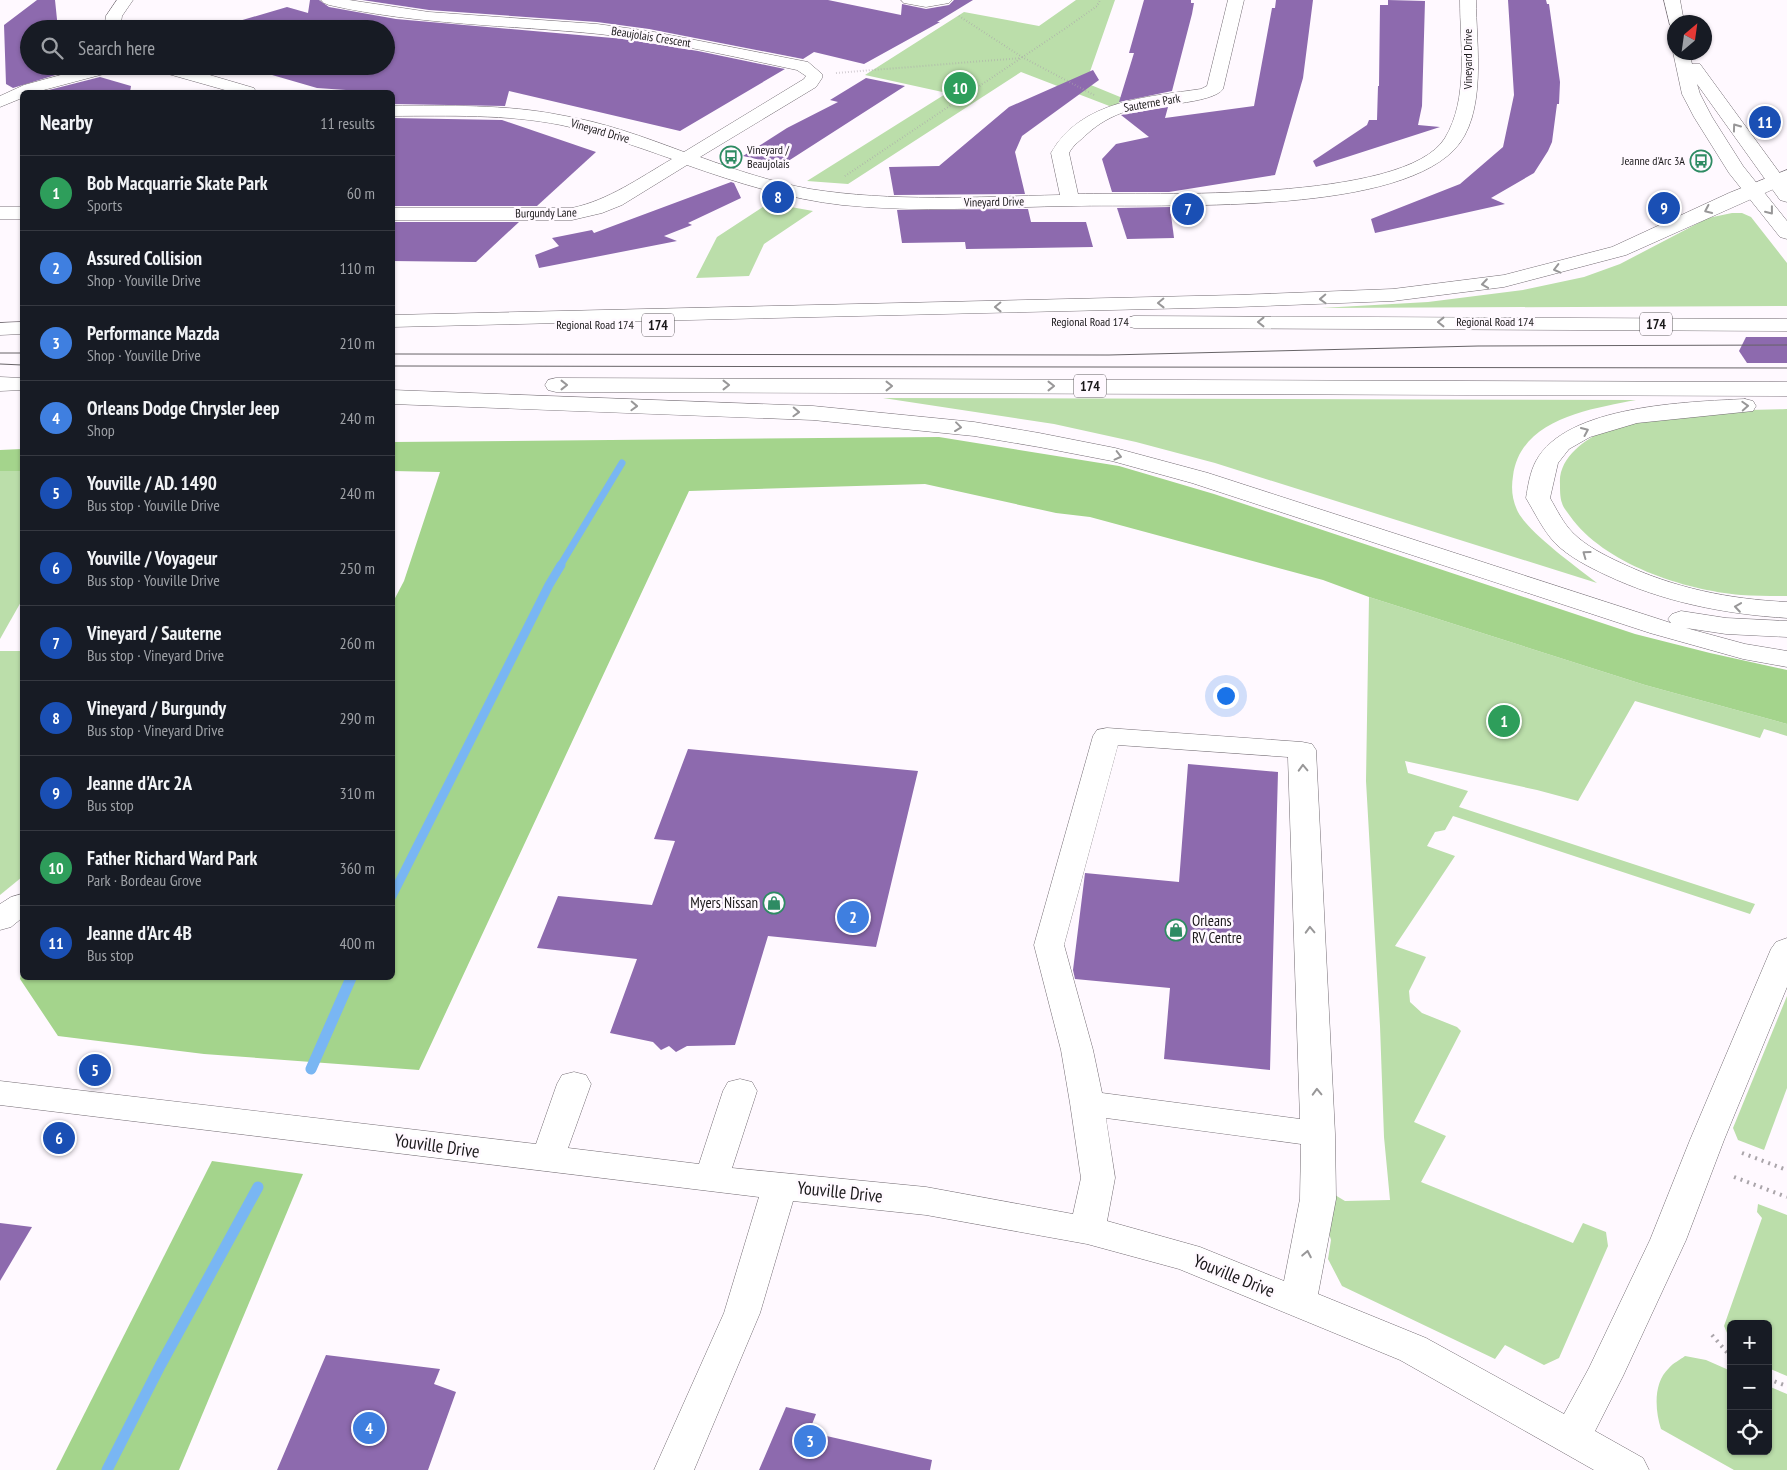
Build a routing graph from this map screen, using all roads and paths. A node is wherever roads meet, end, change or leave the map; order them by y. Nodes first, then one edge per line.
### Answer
1 (125, 0) edge
2 (329, 0) edge
3 (909, 0) edge
4 (943, 0) edge
5 (1100, 0) edge
6 (1236, 0) edge
7 (1468, 0) edge
8 (1672, 0) edge
9 (1675, 15) edge
10 (113, 20) edge
11 (1022, 58) junction
12 (1684, 60) edge
13 (1688, 60) edge
14 (814, 74) junction
15 (81, 75) edge
16 (190, 75) edge
17 (28, 90) edge
18 (241, 90) edge
19 (20, 93) edge
20 (0, 102) edge
21 (1120, 108) junction
22 (395, 111) edge
23 (685, 158) junction
24 (1782, 178) edge
25 (838, 181) dead end
26 (1752, 190) junction
27 (1787, 196) edge
28 (1070, 200) junction
29 (0, 213) edge
30 (20, 213) edge
31 (395, 214) edge
32 (1787, 233) edge
33 (1787, 319) edge
34 (395, 320) edge
35 (1524, 322) junction
36 (1787, 325) edge
37 (395, 327) edge
38 (0, 329) edge
39 (20, 329) edge
40 (0, 384) edge
41 (20, 384) edge
42 (395, 385) edge
43 (1787, 390) edge
44 (395, 396) edge
45 (1787, 404) edge
46 (1526, 585) junction
47 (1787, 610) edge
48 (1787, 629) edge
49 (1787, 659) edge
50 (20, 905) edge
51 (0, 920) edge
52 (1787, 949) edge
53 (574, 1084) dead end
54 (740, 1091) dead end
55 (0, 1093) edge
56 (1088, 1103) junction
57 (1318, 1134) junction
58 (1742, 1153) dead end
59 (547, 1160) junction
60 (1787, 1170) edge
61 (1734, 1177) dead end
62 (711, 1180) junction
63 (780, 1186) junction
64 (1787, 1197) edge
65 (1087, 1230) junction
66 (1298, 1302) junction
67 (1712, 1335) dead end
68 (1727, 1352) edge
69 (1772, 1380) edge
70 (1787, 1386) edge
71 (1571, 1438) junction
72 (674, 1470) edge
73 (1629, 1470) edge

1 - 10 main road
2 - 14 main road, Beaujolais Crescent
3 - 4 main road
4 - 11 path
5 - 11 path
6 - 21 main road, Sauterne Park
7 - 28 main road, Vineyard Drive
8 - 9 main road
11 - 14 path
11 - 21 path
11 - 25 path
12 - 26 main road
24 -> 13 main road
14 - 23 main road
15 - 17 main road
16 - 18 main road
19 - 20 main road
21 - 28 main road, Sauterne Park
22 - 23 main road, Vineyard Drive
23 - 28 main road, Vineyard Drive
23 - 31 main road, Burgundy Lane
24 - 26 main road
24 - 27 main road
26 -> 32 main road
26 -> 34 main road
29 - 30 main road
33 - 35 main road
35 - 36 main road, Regional Road 174 / 174
35 -> 37 main road, Regional Road 174 / 174
38 - 39 main road
40 - 41 main road
42 -> 43 main road, 174
44 -> 46 main road
47 -> 45 main road
46 - 48 main road
46 - 49 main road
50 - 51 main road
52 - 71 main road
53 - 59 main road
54 - 62 main road
55 - 59 main road, Youville Drive
56 - 57 main road
57 -> 56 main road
56 - 65 main road
66 -> 57 main road
58 - 60 path
59 - 62 main road, Youville Drive
61 - 64 path
62 - 63 main road, Youville Drive
63 - 65 main road, Youville Drive
63 - 72 main road
65 - 66 main road, Youville Drive
66 - 71 main road, Youville Drive
67 - 68 path
69 - 70 path
71 - 73 main road, Youville Drive

